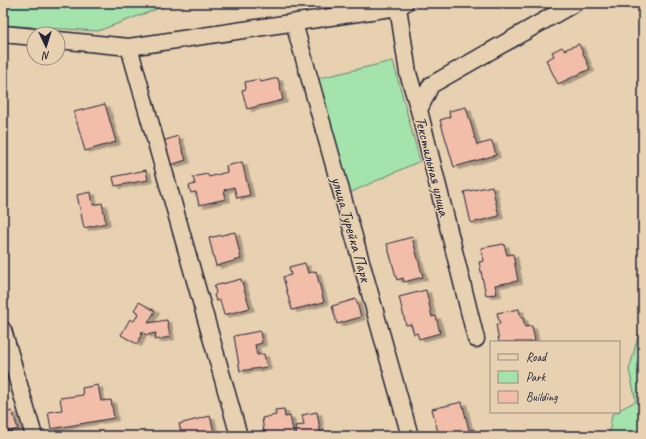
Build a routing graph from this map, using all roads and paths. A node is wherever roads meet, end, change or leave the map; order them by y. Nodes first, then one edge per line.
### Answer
1 (574, 3) edge
2 (402, 5) edge
3 (294, 23) junction
4 (3, 34) edge
5 (26, 36) edge
6 (66, 41) edge
7 (129, 47) junction
8 (419, 110) junction
9 (3, 330) edge
10 (476, 339) dead end
11 (34, 436) edge
12 (239, 436) edge
13 (410, 436) edge

1 - 8 street, Текстильная улица
2 - 3 street
2 - 8 street
3 - 7 street
3 - 13 street, улица Турейка Парк
4 - 5 street
6 - 7 street
7 - 12 street
8 - 10 street, Текстильная улица
9 - 11 street

